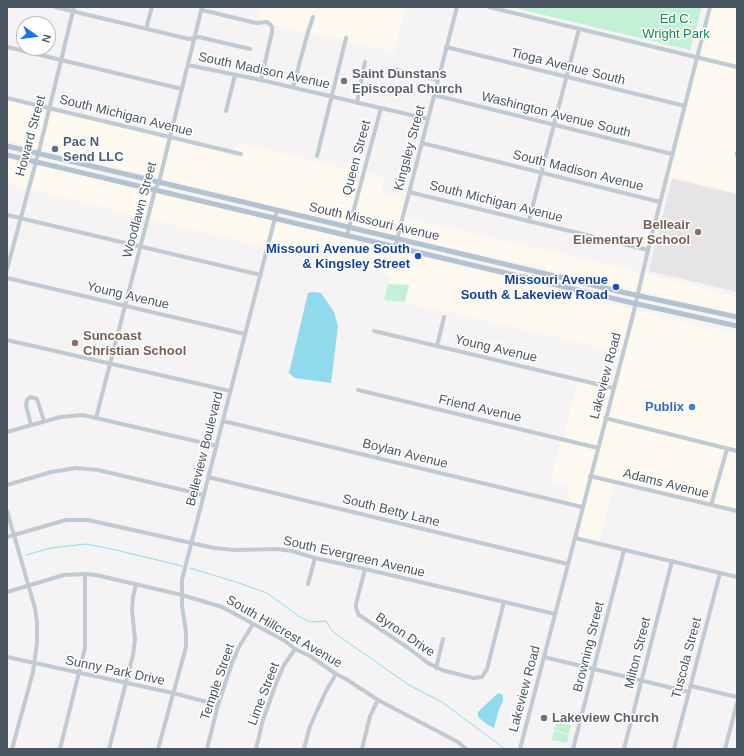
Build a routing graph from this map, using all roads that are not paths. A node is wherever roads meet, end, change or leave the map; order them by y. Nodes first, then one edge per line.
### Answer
1 (55, 7) edge
2 (152, 7) edge
3 (457, 7) edge
4 (489, 7) edge
5 (710, 7) edge
6 (74, 9) edge
7 (202, 9) edge
8 (313, 17) dead end
9 (146, 29) junction
10 (579, 29) junction
11 (195, 38) junction
12 (346, 38) dead end
13 (7, 47) edge
14 (446, 47) junction
15 (250, 49) dead end
16 (697, 56) junction
17 (61, 60) junction
18 (365, 62) dead end
19 (188, 65) junction
20 (737, 67) edge
21 (396, 70) dead end
22 (235, 75) junction
23 (566, 76) junction
24 (261, 80) junction
25 (438, 80) junction
26 (292, 87) junction
27 (182, 89) junction
28 (434, 95) junction
29 (332, 96) junction
30 (7, 98) edge
31 (357, 102) junction
32 (685, 106) junction
33 (50, 108) junction
34 (381, 108) junction
35 (226, 111) dead end
36 (428, 119) junction
37 (554, 124) junction
38 (170, 137) junction
39 (422, 143) junction
40 (7, 146) edge
41 (38, 154) junction
42 (241, 154) dead end
43 (672, 154) junction
44 (7, 155) edge
45 (317, 156) dead end
46 (35, 162) junction
47 (541, 172) junction
48 (159, 182) junction
49 (155, 190) junction
50 (409, 192) junction
51 (660, 202) junction
52 (277, 210) junction
53 (7, 215) edge
54 (20, 218) junction
55 (275, 218) junction
56 (529, 220) junction
57 (349, 227) junction
58 (347, 236) junction
59 (397, 239) junction
60 (140, 247) junction
61 (395, 247) junction
62 (648, 250) junction
63 (7, 269) edge
64 (260, 275) junction
65 (7, 278) edge
66 (637, 295) junction
67 (635, 303) junction
68 (125, 306) junction
69 (444, 317) dead end
70 (737, 317) edge
71 (737, 326) edge
72 (374, 331) dead end
73 (245, 334) junction
74 (7, 340) edge
75 (437, 346) junction
76 (110, 363) junction
77 (614, 388) junction
78 (358, 390) dead end
79 (230, 391) junction
80 (96, 418) junction
81 (605, 418) junction
82 (44, 421) junction
83 (223, 421) junction
84 (31, 425) junction
85 (7, 432) edge
86 (217, 446) junction
87 (598, 448) junction
88 (727, 448) junction
89 (737, 451) edge
90 (590, 476) junction
91 (208, 477) junction
92 (7, 485) edge
93 (204, 495) junction
94 (711, 505) junction
95 (582, 507) junction
96 (7, 511) edge
97 (737, 511) edge
98 (14, 535) junction
99 (7, 537) edge
100 (575, 538) junction
101 (191, 543) junction
102 (624, 550) junction
103 (315, 558) junction
104 (672, 561) junction
105 (568, 564) junction
106 (365, 569) junction
107 (720, 573) junction
108 (85, 574) junction
109 (737, 577) edge
110 (308, 584) dead end
111 (136, 585) junction
112 (29, 586) junction
113 (7, 592) edge
114 (182, 595) junction
115 (504, 602) junction
116 (555, 614) junction
117 (253, 624) junction
118 (443, 639) dead end
119 (295, 649) junction
120 (7, 657) edge
121 (544, 657) junction
122 (34, 663) junction
123 (436, 668) junction
124 (593, 669) junction
125 (80, 674) junction
126 (336, 674) junction
127 (641, 680) junction
128 (126, 684) junction
129 (691, 686) junction
130 (689, 692) junction
131 (173, 693) junction
132 (737, 697) edge
133 (378, 700) junction
134 (737, 704) edge
135 (218, 705) junction
136 (520, 748) edge
137 (12, 749) edge
138 (60, 749) edge
139 (109, 749) edge
140 (158, 749) edge
141 (207, 749) edge
142 (256, 749) edge
143 (304, 749) edge
144 (362, 749) edge
145 (466, 749) edge
146 (573, 749) edge
147 (624, 749) edge
148 (674, 749) edge
149 (725, 749) edge

1 - 6 street
2 - 9 street
3 - 14 street, Kingsley Street
4 - 10 street
5 - 16 street, Lakeview Road
6 - 9 street
6 - 17 street, Howard Street
7 - 11 street, Woodlawn Street
7 - 24 street
8 - 26 street
9 - 11 street
10 - 16 street
10 - 23 street
11 - 15 street
11 - 19 street, Woodlawn Street
12 - 29 street
13 - 17 street
14 - 23 street, Tioga Avenue South
14 - 25 street, Kingsley Street
16 - 20 street
16 - 32 street, Lakeview Road
17 - 27 street
17 - 33 street, Howard Street
18 - 31 street, Queen Street
19 - 22 street, South Madison Avenue
19 - 27 street, Woodlawn Street
21 - 25 street
22 - 24 street, South Madison Avenue
22 - 35 street
23 - 32 street, Tioga Avenue South
23 - 37 street
24 - 26 street, South Madison Avenue
25 - 28 street, Kingsley Street
26 - 29 street, South Madison Avenue
27 - 38 street, Woodlawn Street
28 - 36 street, Kingsley Street
28 - 37 street, Washington Avenue South
29 - 31 street, South Madison Avenue
29 - 45 street
30 - 33 street, South Michigan Avenue
31 - 34 street, South Madison Avenue
32 - 43 street, Lakeview Road
33 - 38 street, South Michigan Avenue
33 - 41 street, Howard Street
34 - 36 street, South Madison Avenue
34 - 57 street, Queen Street
36 - 39 street, Kingsley Street
37 - 43 street, Washington Avenue South
37 - 47 street
38 - 42 street, South Michigan Avenue
38 - 48 street, Woodlawn Street
39 - 47 street, South Madison Avenue
39 - 50 street, Kingsley Street
40 - 41 main road, South Missouri Avenue
41 - 46 street, Howard Street
41 - 48 main road, South Missouri Avenue
43 - 51 street, Lakeview Road
44 - 46 main road, South Missouri Avenue
46 - 49 main road, South Missouri Avenue
46 - 54 street, Howard Street
47 - 51 street, South Madison Avenue
47 - 56 street
48 - 49 street, Woodlawn Street
48 - 52 main road, South Missouri Avenue
49 - 55 main road, South Missouri Avenue
49 - 60 street, Woodlawn Street
50 - 56 street, South Michigan Avenue
50 - 59 street, Kingsley Street
51 - 62 street, Lakeview Road
52 - 55 street, Belleview Boulevard
52 - 57 main road, South Missouri Avenue
53 - 54 street
54 - 60 street
54 - 63 street, Howard Street
55 - 58 main road, South Missouri Avenue
55 - 64 street, Belleview Boulevard
56 - 62 street, South Michigan Avenue
57 - 58 street, Queen Street
57 - 59 main road, South Missouri Avenue
58 - 61 main road, South Missouri Avenue
59 - 61 street, Kingsley Street
59 - 66 main road, South Missouri Avenue
60 - 64 street
60 - 68 street, Woodlawn Street
61 - 67 main road, South Missouri Avenue
62 - 66 street, Lakeview Road
64 - 73 street, Belleview Boulevard
65 - 68 street, Young Avenue
66 - 67 street, Lakeview Road
66 - 70 main road, South Missouri Avenue
67 - 71 main road, South Missouri Avenue
67 - 77 street, Lakeview Road
68 - 73 street, Young Avenue
68 - 76 street, Woodlawn Street
69 - 75 street
72 - 75 street, Young Avenue
73 - 79 street, Belleview Boulevard
74 - 76 street
75 - 77 street, Young Avenue
76 - 79 street
76 - 80 street, Woodlawn Street
77 - 81 street, Lakeview Road
78 - 87 street, Friend Avenue
79 - 83 street, Belleview Boulevard
80 - 82 street
80 - 86 street
81 - 87 street, Lakeview Road
81 - 88 street
82 - 84 street
82 - 84 street
83 - 86 street, Belleview Boulevard
83 - 95 street, Boylan Avenue
84 - 85 street
86 - 91 street, Belleview Boulevard
87 - 90 street, Lakeview Road
88 - 89 street
88 - 94 street
90 - 94 street, Adams Avenue
90 - 95 street, Lakeview Road
91 - 93 street, Belleview Boulevard
91 - 105 street, South Betty Lane
92 - 93 street
93 - 101 street, Belleview Boulevard
94 - 97 street, Adams Avenue
95 - 100 street, Lakeview Road
96 - 98 street
98 - 99 street, South Evergreen Avenue
98 - 101 street, South Evergreen Avenue
98 - 112 street
100 - 102 street
100 - 105 street, Lakeview Road
101 - 103 street, South Evergreen Avenue
101 - 114 street, Belleview Boulevard
102 - 104 street
102 - 124 street, Browning Street
103 - 106 street, South Evergreen Avenue
103 - 110 street
104 - 107 street
104 - 127 street, Milton Street
105 - 116 street, Lakeview Road
106 - 115 street, South Evergreen Avenue
106 - 123 street, Byron Drive
107 - 109 street
107 - 129 street, Tuscola Street
108 - 111 street, South Hillcrest Avenue
108 - 112 street, South Hillcrest Avenue
108 - 125 street
111 - 114 street, South Hillcrest Avenue
111 - 128 street
112 - 113 street, South Hillcrest Avenue
112 - 122 street
114 - 117 street, South Hillcrest Avenue
114 - 131 street, Belleview Boulevard
115 - 116 street, South Evergreen Avenue
115 - 123 street, Byron Drive
116 - 121 street, Lakeview Road
117 - 119 street, South Hillcrest Avenue
117 - 135 street, Temple Street
118 - 123 street
119 - 126 street, South Hillcrest Avenue
119 - 142 street, Lime Street
120 - 122 street, Sunny Park Drive
121 - 124 street
121 - 136 street, Lakeview Road
122 - 125 street, Sunny Park Drive
122 - 137 street
124 - 127 street
124 - 146 street, Browning Street
125 - 128 street, Sunny Park Drive
125 - 138 street
126 - 133 street, South Hillcrest Avenue
126 - 143 street
127 - 130 street
127 - 147 street, Milton Street
128 - 131 street, Sunny Park Drive
128 - 139 street
129 - 130 street, Tuscola Street
129 - 132 street
130 - 148 street, Tuscola Street
131 - 135 street, Sunny Park Drive
131 - 140 street, Belleview Boulevard
133 - 144 street
133 - 145 street, South Hillcrest Avenue
134 - 149 street
135 - 141 street, Temple Street

